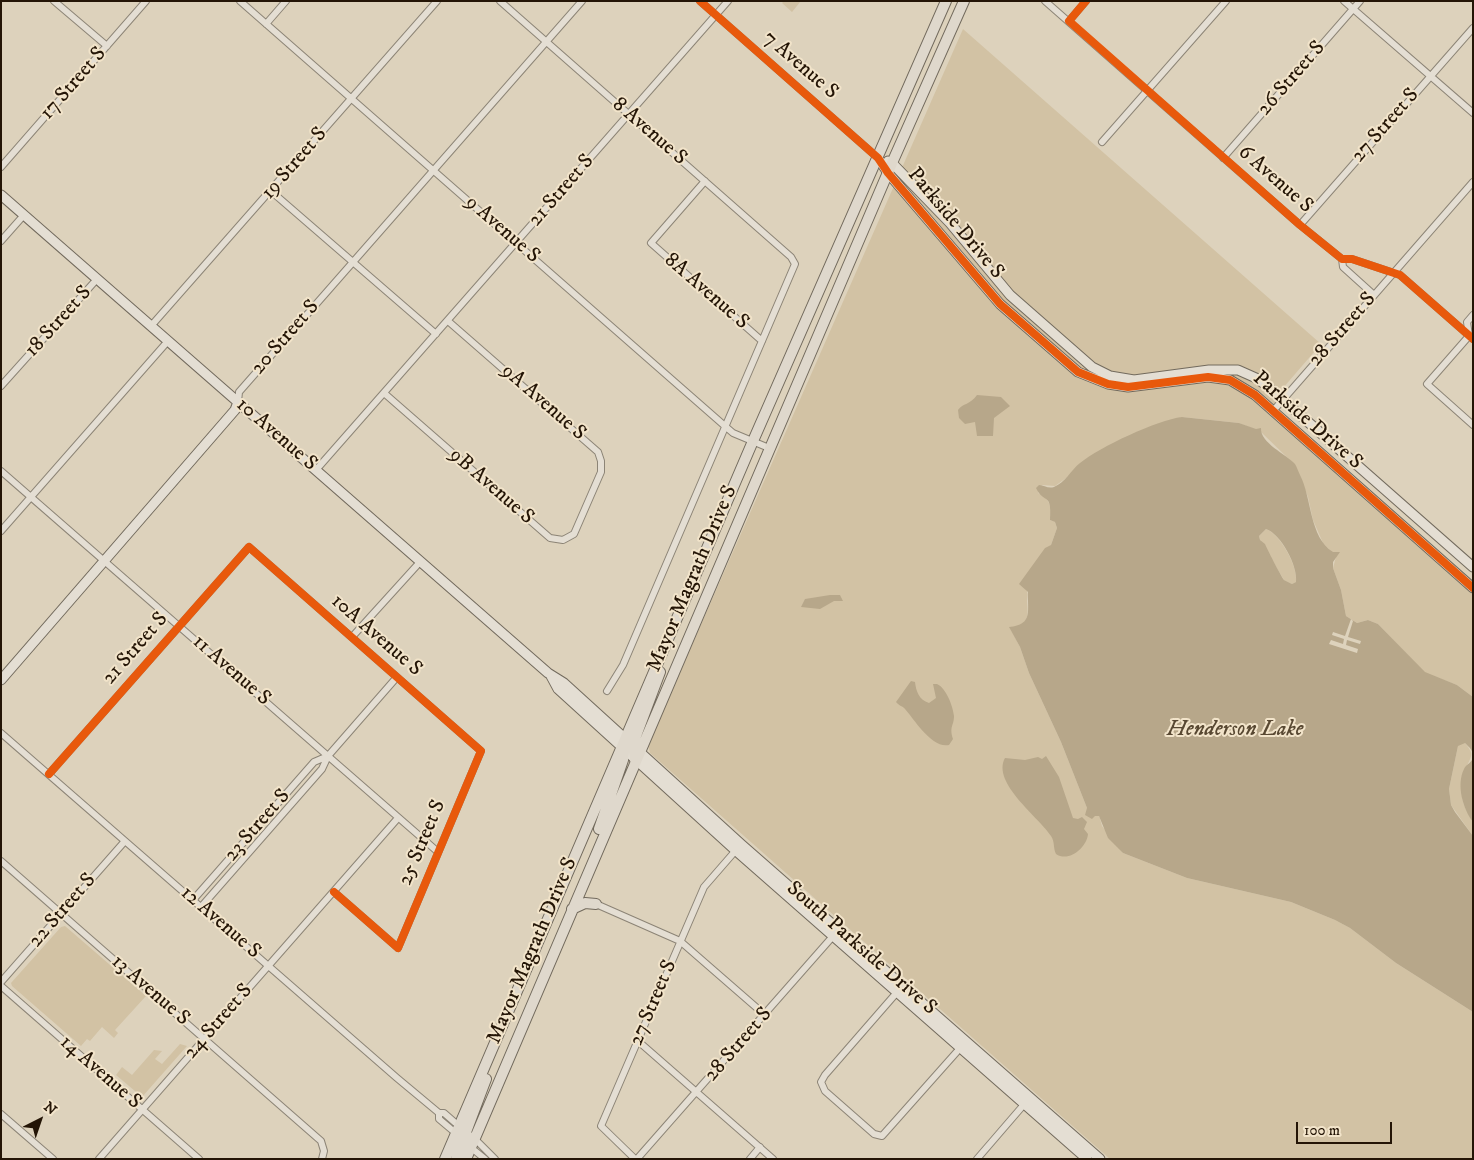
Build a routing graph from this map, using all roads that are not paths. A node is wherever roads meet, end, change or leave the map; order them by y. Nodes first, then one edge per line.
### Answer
1 (54, 1) edge
2 (146, 1) edge
3 (240, 1) edge
4 (286, 1) edge
5 (438, 1) edge
6 (500, 1) edge
7 (582, 1) edge
8 (700, 1) edge
9 (728, 1) edge
10 (946, 1) edge
11 (964, 1) edge
12 (1045, 1) edge
13 (1086, 1) edge
14 (1226, 1) edge
15 (1344, 1) edge
16 (1360, 1) edge
17 (1353, 9) junction
18 (716, 15) junction
19 (1069, 21) junction
20 (266, 24) junction
21 (1473, 28) edge
22 (546, 41) junction
23 (107, 46) junction
24 (1430, 76) junction
25 (1148, 91) junction
26 (352, 98) junction
27 (1473, 113) edge
28 (629, 114) junction
29 (1102, 142) dead end
30 (878, 158) junction
31 (1223, 158) junction
32 (892, 163) junction
33 (1, 167) edge
34 (433, 170) junction
35 (888, 173) junction
36 (705, 181) junction
37 (1473, 182) edge
38 (272, 192) junction
39 (1, 195) edge
40 (24, 215) junction
41 (1300, 225) junction
42 (1, 241) edge
43 (517, 243) junction
44 (1342, 259) junction
45 (353, 262) junction
46 (795, 264) joint
47 (1393, 273) junction
48 (97, 279) junction
49 (1374, 294) junction
50 (1473, 315) edge
51 (448, 321) junction
52 (152, 326) junction
53 (436, 334) junction
54 (1472, 337) edge
55 (762, 340) junction
56 (168, 341) junction
57 (1, 386) edge
58 (384, 393) junction
59 (1282, 400) junction
60 (238, 402) junction
61 (1273, 411) junction
62 (1473, 425) edge
63 (726, 427) junction
64 (753, 441) junction
65 (769, 448) junction
66 (316, 470) junction
67 (1, 471) edge
68 (32, 497) junction
69 (589, 500) joint
70 (1, 531) edge
71 (249, 547) joint
72 (105, 561) junction
73 (420, 562) junction
74 (1473, 568) edge
75 (1473, 588) edge
76 (179, 626) junction
77 (352, 637) junction
78 (397, 677) junction
79 (1, 680) edge
80 (606, 691) dead end
81 (1, 733) edge
82 (630, 748) junction
83 (481, 751) joint
84 (328, 756) junction
85 (49, 774) junction
86 (398, 818) junction
87 (125, 841) junction
88 (738, 847) junction
89 (438, 852) junction
90 (1, 861) edge
91 (582, 886) junction
92 (334, 892) junction
93 (193, 900) junction
94 (596, 904) junction
95 (201, 907) junction
96 (572, 909) junction
97 (61, 912) junction
98 (836, 933) junction
99 (680, 941) junction
100 (269, 966) junction
101 (1, 982) edge
102 (1, 986) edge
103 (900, 989) junction
104 (765, 1015) junction
105 (204, 1039) junction
106 (638, 1041) junction
107 (964, 1044) junction
108 (697, 1093) junction
109 (1027, 1101) junction
110 (142, 1110) junction
111 (1, 1114) edge
112 (465, 1136) junction
113 (760, 1147) junction
114 (53, 1159) edge
115 (99, 1159) edge
116 (199, 1159) edge
117 (322, 1159) edge
118 (444, 1159) edge
119 (456, 1159) edge
120 (466, 1159) edge
121 (484, 1159) edge
122 (495, 1159) edge
123 (636, 1159) edge
124 (750, 1159) edge
125 (773, 1159) edge
126 (977, 1159) edge
127 (1087, 1159) edge
128 (1100, 1159) edge

1 - 23 street
2 - 23 street, 17 Street S
3 - 20 street, 9 Avenue S
4 - 20 street
5 - 26 street, 19 Street S
6 - 22 street, 8 Avenue S
7 - 22 street, 20 Street S
8 - 18 street, 7 Avenue S
9 - 18 street, 21 Street S
10 - 30 main road, Mayor Magrath Drive S
11 - 32 main road, Mayor Magrath Drive S
12 - 19 street, 6 Avenue S
13 - 19 street
14 - 25 street
15 - 17 street
16 - 17 street, 26 Street S
17 - 24 street
17 - 31 street, 26 Street S
18 - 28 street, 21 Street S
18 - 30 street, 7 Avenue S
19 - 25 street, 6 Avenue S
20 - 26 street, 9 Avenue S
21 - 24 street, 27 Street S
22 - 28 street, 8 Avenue S
22 - 34 street, 20 Street S
23 - 33 street, 17 Street S
24 - 27 street
24 - 41 street, 27 Street S
25 - 29 street
25 - 31 street, 6 Avenue S
26 - 34 street, 9 Avenue S
26 - 38 street, 19 Street S
28 - 36 street, 8 Avenue S
28 - 43 street, 21 Street S
30 - 32 street, Parkside Drive S
30 - 35 street, Parkside Drive S
30 - 64 main road, Mayor Magrath Drive S
31 - 41 street, 6 Avenue S
32 - 35 main road, Mayor Magrath Drive S
32 - 59 street, Parkside Drive S
34 - 43 street, 9 Avenue S
34 - 45 street, 20 Street S
35 - 61 street, Parkside Drive S
35 - 65 main road, Mayor Magrath Drive S
36 - 46 street, 8 Avenue S
36 - 55 street, 8A Avenue S
37 - 47 street, 28 Street S
38 - 45 street
38 - 52 street, 19 Street S
39 - 40 street, 10 Avenue S
40 - 42 street
40 - 48 street, 10 Avenue S
41 - 44 street, 6 Avenue S
43 - 51 street, 21 Street S
43 - 63 street, 9 Avenue S
44 - 47 street, 6 Avenue S
44 - 49 street, 6 Avenue S
45 - 53 street
45 - 60 street, 20 Street S
46 - 55 street, Mayor Magrath Drive S
47 - 49 street, 28 Street S
47 - 54 street, 6 Avenue S
48 - 52 street, 10 Avenue S
48 - 57 street, 18 Street S
49 - 59 street, 28 Street S
50 - 54 street
51 - 53 street, 21 Street S
51 - 69 street, 9A Avenue S
52 - 56 street, 10 Avenue S
53 - 58 street, 21 Street S
54 - 62 street
55 - 63 street, Mayor Magrath Drive S
56 - 60 street, 10 Avenue S
56 - 68 street
58 - 66 street, 21 Street S
58 - 69 street, 9B Avenue S
59 - 61 street, 28 Street S
59 - 74 street, Parkside Drive S
60 - 66 street, 10 Avenue S
60 - 72 street, 20 Street S
61 - 75 street, Parkside Drive S
63 - 64 street, 9 Avenue S
63 - 80 street, Mayor Magrath Drive S
64 - 65 street, 9 Avenue S
64 - 82 main road, Mayor Magrath Drive S
65 - 82 main road, Mayor Magrath Drive S
66 - 73 street, 10 Avenue S
67 - 68 street, 11 Avenue S
68 - 70 street
68 - 72 street, 11 Avenue S
71 - 76 street, 21 Street S
71 - 77 street, 10A Avenue S
72 - 76 street, 11 Avenue S
72 - 79 street, 20 Street S
73 - 77 street
73 - 82 street, 10 Avenue S
76 - 84 street, 11 Avenue S
76 - 85 street, 21 Street S
77 - 78 street, 10A Avenue S
78 - 83 street, 10A Avenue S
78 - 84 street, 23 Street S
81 - 85 street, 12 Avenue S
82 - 88 street, South Parkside Drive S
82 - 91 main road, Mayor Magrath Drive S
82 - 112 main road, Mayor Magrath Drive S
83 - 89 street, 25 Street S
84 - 86 street, 11 Avenue S
84 - 93 street, 23 Street S
84 - 95 street, 23 Street S
85 - 87 street, 12 Avenue S
86 - 89 street, 11 Avenue S
86 - 92 street, 24 Street S
87 - 93 street, 12 Avenue S
87 - 97 street, 22 Street S
88 - 98 street, South Parkside Drive S
88 - 99 street, 27 Street S
89 - 92 street, 25 Street S
90 - 97 street, 13 Avenue S
91 - 94 main road
91 - 96 main road, Mayor Magrath Drive S
92 - 100 street, 24 Street S
93 - 95 street, 12 Avenue S
94 - 96 main road
94 - 99 street
95 - 100 street, 12 Avenue S
96 - 112 main road, Mayor Magrath Drive S
97 - 101 street, 22 Street S
97 - 105 street, 13 Avenue S
98 - 103 street, South Parkside Drive S
98 - 104 street, 28 Street S
99 - 104 street
99 - 106 street, 27 Street S
100 - 105 street, 24 Street S
100 - 112 street, 12 Avenue S
102 - 110 street, 14 Avenue S
103 - 107 street, South Parkside Drive S
103 - 107 street
104 - 108 street, 28 Street S
105 - 110 street, 24 Street S
105 - 117 street, 13 Avenue S
106 - 108 street
106 - 123 street, 27 Street S
107 - 109 street, South Parkside Drive S
108 - 113 street
108 - 123 street, 28 Street S
109 - 126 street
109 - 127 street, South Parkside Drive S
109 - 128 street, South Parkside Drive S
110 - 115 street, 24 Street S
110 - 116 street, 14 Avenue S
111 - 114 street
112 - 118 main road, Mayor Magrath Drive S
112 - 119 main road
112 - 120 main road, Mayor Magrath Drive S
112 - 121 street, 12 Avenue S
112 - 122 street, 12 Avenue S
113 - 124 street
113 - 125 street

